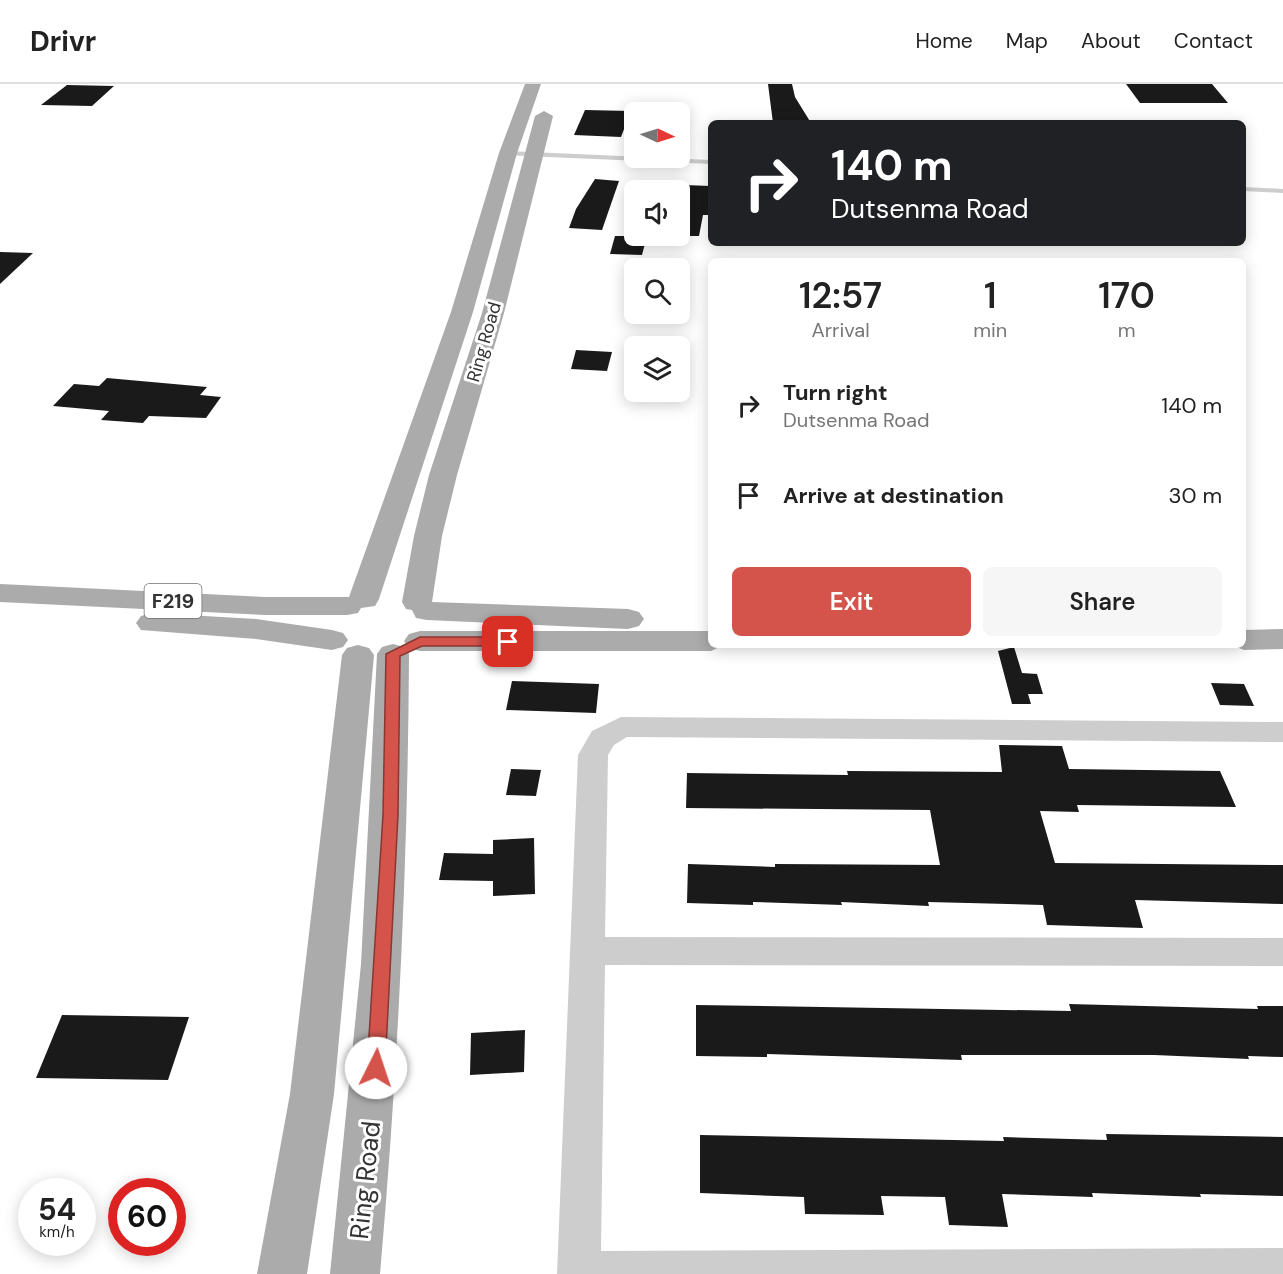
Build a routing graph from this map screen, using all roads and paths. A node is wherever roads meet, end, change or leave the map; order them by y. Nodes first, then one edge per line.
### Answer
1 (533, 84) edge
2 (556, 84) edge
3 (508, 153) junction
4 (532, 153) junction
5 (708, 162) edge
6 (1246, 189) edge
7 (1283, 191) edge
8 (0, 593) edge
9 (355, 602) junction
10 (422, 606) junction
11 (0, 614) edge
12 (1246, 617) edge
13 (1283, 617) edge
14 (708, 618) edge
15 (1283, 639) edge
16 (1246, 640) edge
17 (708, 641) edge
18 (376, 648) junction
19 (1283, 732) edge
20 (588, 951) junction
21 (1283, 952) edge
22 (1283, 1269) edge
23 (579, 1273) edge
24 (282, 1274) edge
25 (355, 1274) edge

1 - 3 main road
2 - 4 main road, Ring Road
3 - 4 lane
3 - 9 main road
4 - 5 lane
4 - 10 main road, Ring Road
6 - 7 lane
8 - 9 main road, F219
9 - 10 main road, F219
9 - 18 main road
10 - 14 main road, F219
10 - 18 main road, Ring Road
11 - 18 main road, F219
12 - 13 main road
15 - 16 main road
17 - 18 main road, F219
18 - 24 main road
18 - 25 main road, Ring Road
19 - 20 street
20 - 21 street
20 - 23 street
22 - 23 street

